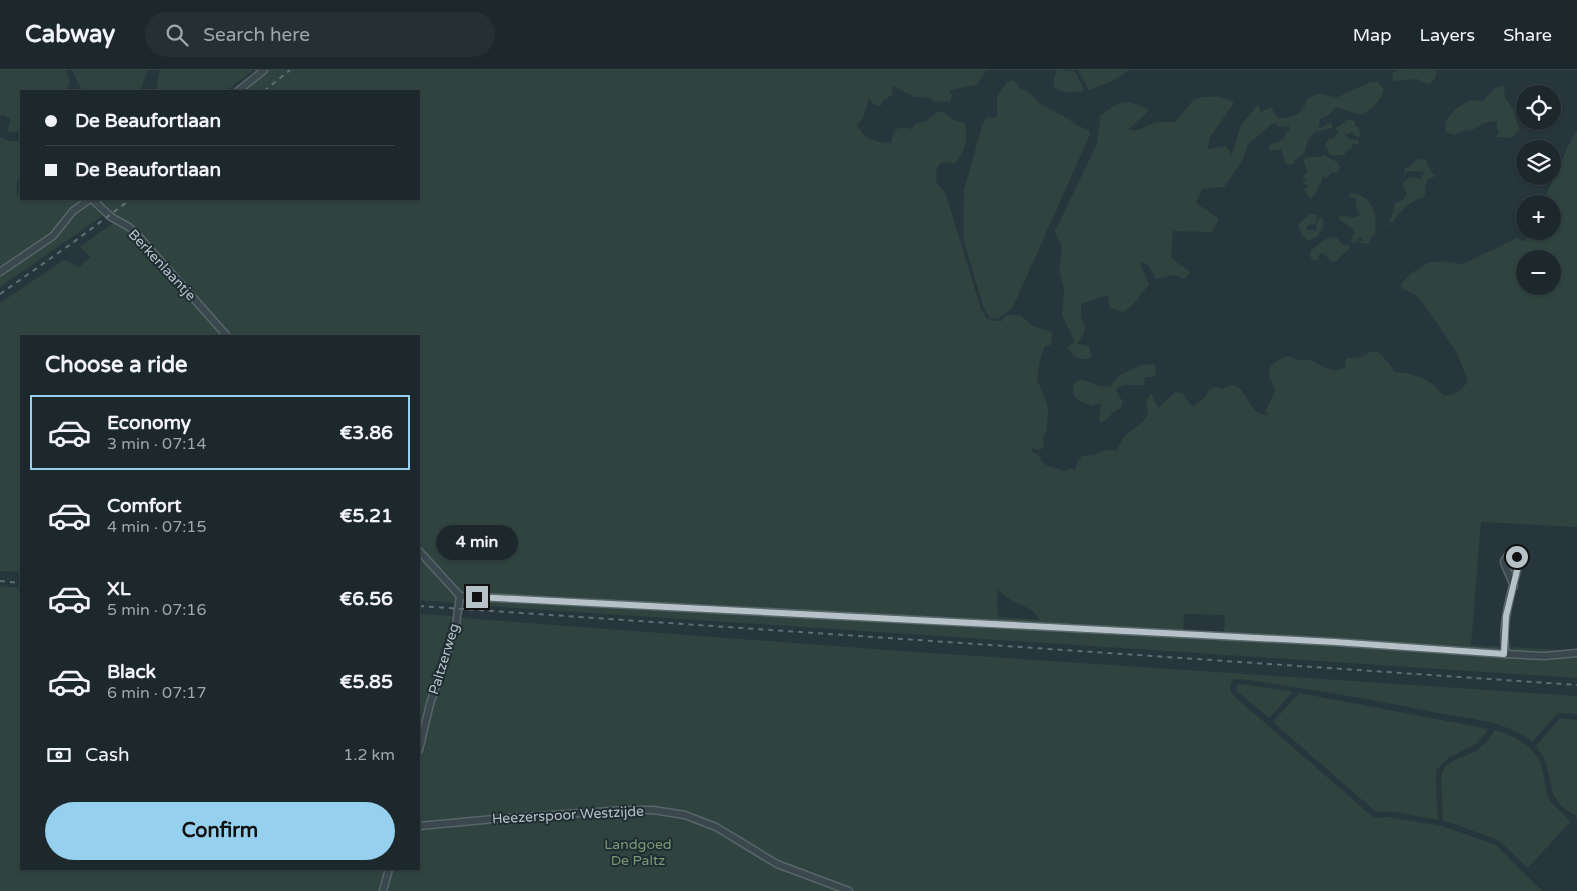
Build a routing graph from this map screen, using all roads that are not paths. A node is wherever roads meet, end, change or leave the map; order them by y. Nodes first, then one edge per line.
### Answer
1 (264, 70) edge
2 (239, 90) edge
3 (89, 200) edge
4 (92, 200) edge
5 (0, 272) edge
6 (226, 335) edge
7 (420, 552) edge
8 (1514, 586) dead end
9 (460, 596) junction
10 (1577, 653) edge
11 (1504, 654) junction
12 (420, 746) edge
13 (420, 826) edge
14 (389, 870) edge
15 (383, 891) edge
16 (850, 891) edge

1 - 2 street
3 - 5 street
4 - 6 street, Berkenlaantje
7 - 9 street
8 - 11 street
9 - 11 street
9 - 12 street, Paltzerweg
10 - 11 street
13 - 16 street, Heezerspoor Westzijde
14 - 15 street

